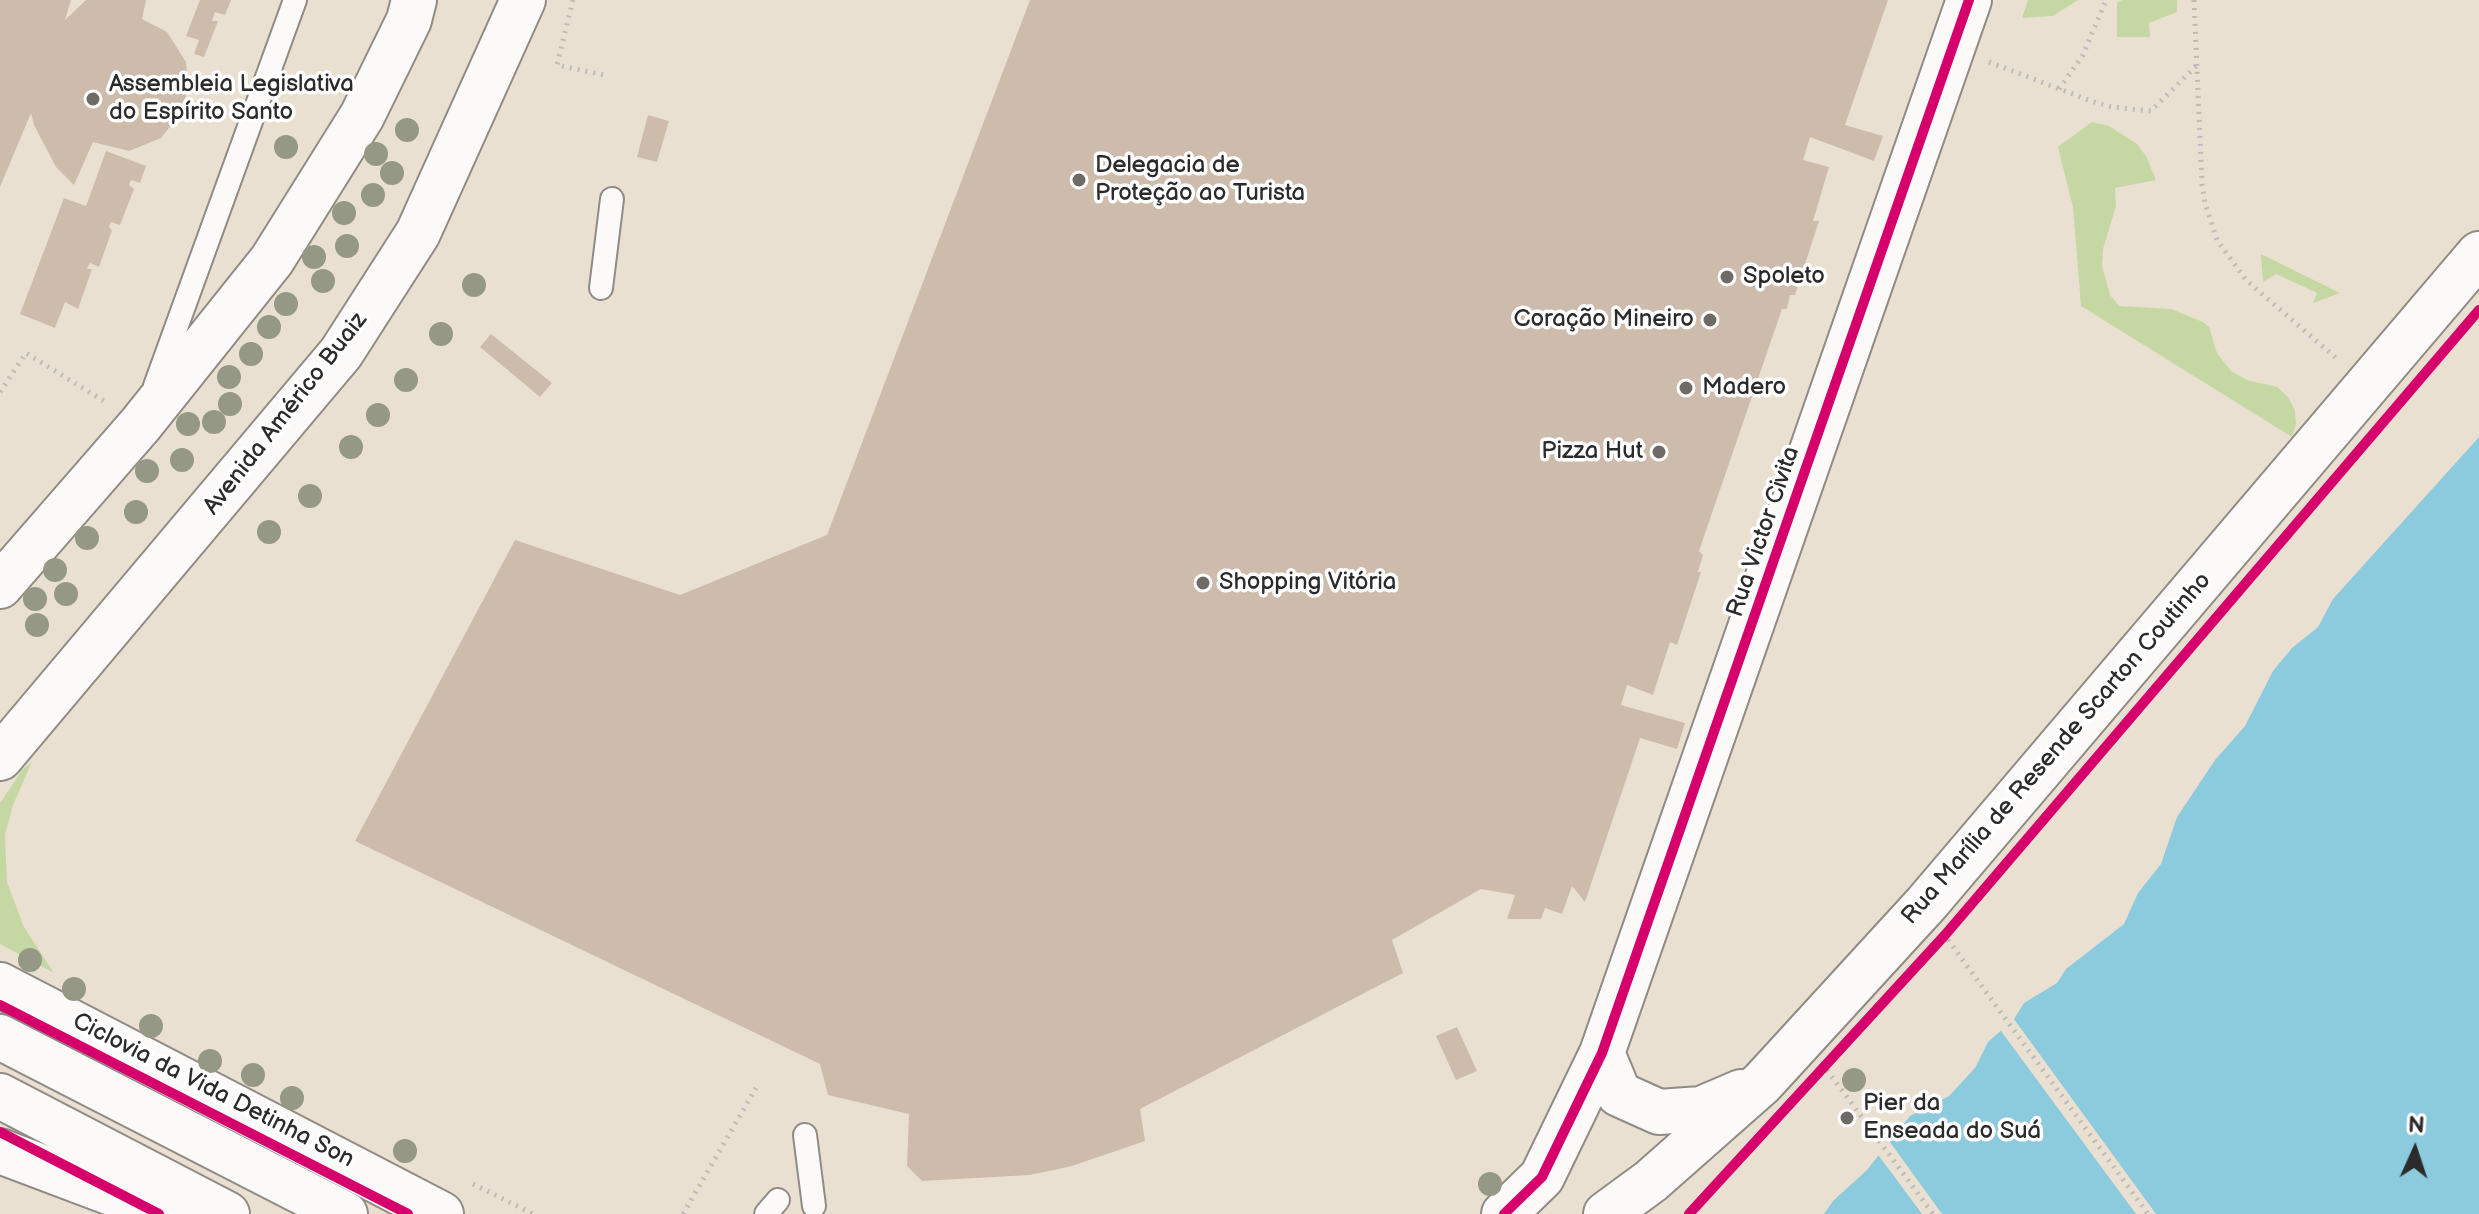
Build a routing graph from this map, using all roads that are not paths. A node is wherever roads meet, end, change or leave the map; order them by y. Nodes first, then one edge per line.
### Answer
1 (295, 0) edge
2 (414, 0) edge
3 (523, 0) edge
4 (1966, 18) edge
5 (612, 199) dead end
6 (2479, 254) edge
7 (601, 288) dead end
8 (141, 424) junction
9 (7, 575) edge
10 (4, 752) edge
11 (0, 985) edge
12 (0, 1037) edge
13 (1602, 1053) junction
14 (1762, 1083) junction
15 (0, 1096) edge
16 (805, 1135) dead end
17 (0, 1151) edge
18 (814, 1206) dead end
19 (167, 1214) edge
20 (227, 1214) edge
21 (345, 1214) edge
22 (441, 1214) edge
23 (1504, 1214) edge
24 (1606, 1214) edge

1 - 8 lane
2 - 8 street
3 - 10 street, Avenida Américo Buaiz
4 - 13 street, Rua Victor Civita
5 - 7 lane
6 - 14 street, Rua Marília de Resende Scarton Coutinho
8 - 9 street
11 - 22 street
12 - 21 street
13 - 14 street
13 - 23 street
14 - 24 street, Rua Marília de Resende Scarton Coutinho
15 - 20 street
16 - 18 lane
17 - 19 street

